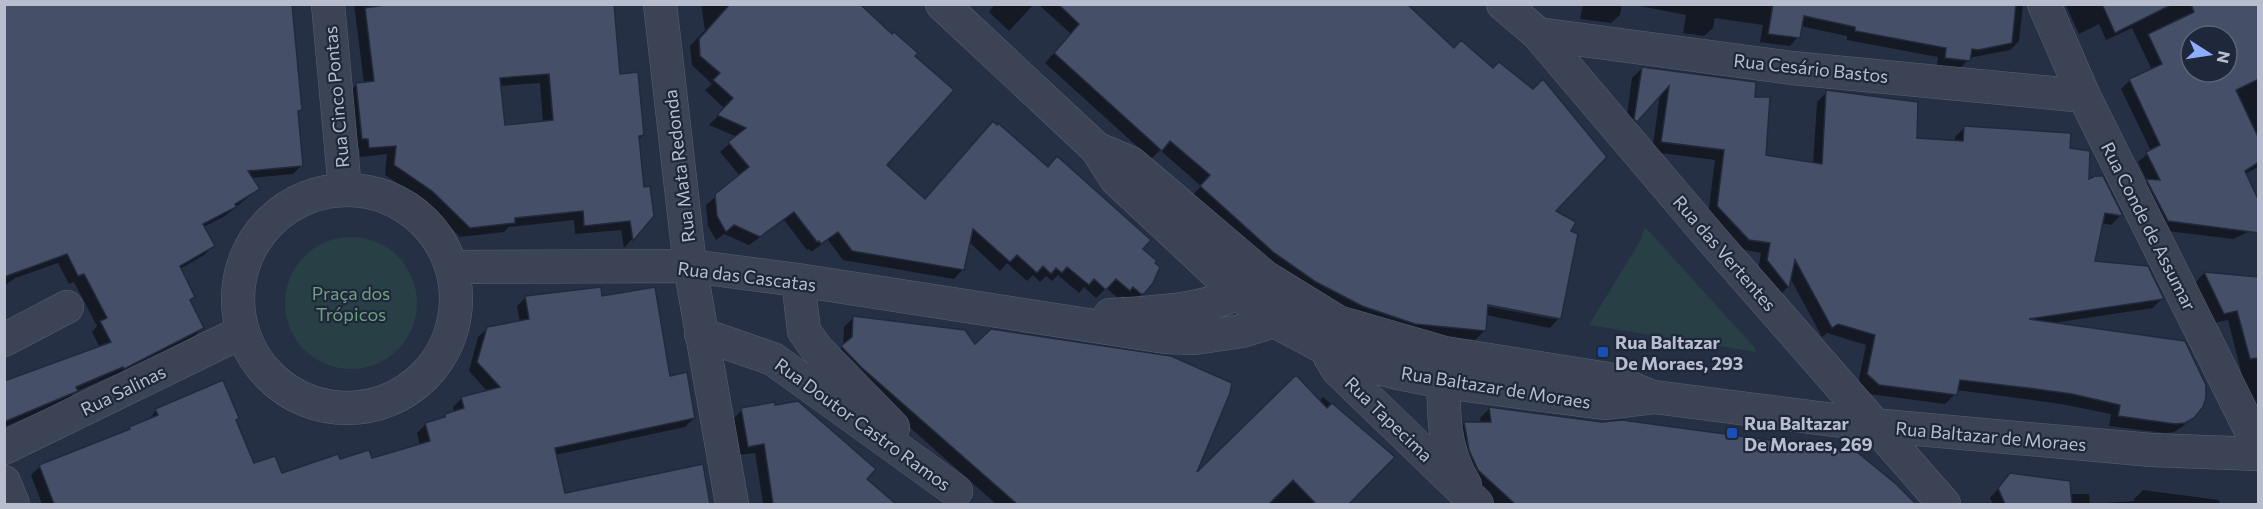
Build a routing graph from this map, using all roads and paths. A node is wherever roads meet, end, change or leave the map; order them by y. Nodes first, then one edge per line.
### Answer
1 (328, 4) edge
2 (660, 4) edge
3 (942, 4) edge
4 (2044, 4) edge
5 (1522, 16) edge
6 (2084, 96) junction
7 (345, 190) junction
8 (690, 266) junction
9 (452, 267) junction
10 (798, 280) junction
11 (1252, 285) junction
12 (1296, 297) junction
13 (68, 307) dead end
14 (1040, 318) junction
15 (1274, 321) junction
16 (242, 332) junction
17 (804, 332) junction
18 (701, 334) junction
19 (1334, 336) junction
20 (4, 340) edge
21 (773, 359) junction
22 (1444, 367) junction
23 (1873, 426) junction
24 (2259, 445) edge
25 (4, 447) edge
26 (2259, 454) edge
27 (4, 482) edge
28 (964, 498) edge
29 (13, 504) edge
30 (732, 504) edge
31 (1944, 504) edge

1 - 7 street, Rua Cinco Pontas
2 - 8 street, Rua Mata Redonda
3 - 11 street, Rua Baltazar de Moraes
4 - 6 street, Rua Conde de Assumar
5 - 6 street, Rua Cesário Bastos
5 - 23 street, Rua das Vertentes
6 - 24 street, Rua Conde de Assumar
7 - 9 street
7 - 16 street
8 - 9 street, Rua das Cascatas
8 - 10 street, Rua das Cascatas
8 - 18 street, Rua Mata Redonda
9 - 16 street
10 - 14 street, Rua das Cascatas
10 - 17 street
11 - 12 street, Rua Baltazar de Moraes
11 - 14 street, Rua das Cascatas
11 - 15 street, Rua Baltazar de Moraes
12 - 15 street
12 - 19 street, Rua Baltazar de Moraes
13 - 20 street
14 - 15 street, Rua das Cascatas
15 - 19 street, Rua Baltazar de Moraes
16 - 25 street, Rua Salinas
17 - 21 street
17 - 28 street, Rua Doutor Castro Ramos
18 - 21 street, Rua Doutor Castro Ramos
18 - 30 street, Rua Mata Redonda
19 - 22 street, Rua Baltazar de Moraes
19 - 22 street, Rua Tapecima
21 - 28 street, Rua Doutor Castro Ramos
22 - 23 street, Rua Baltazar de Moraes
23 - 26 street, Rua Baltazar de Moraes
23 - 31 street, Rua das Vertentes
27 - 29 street

